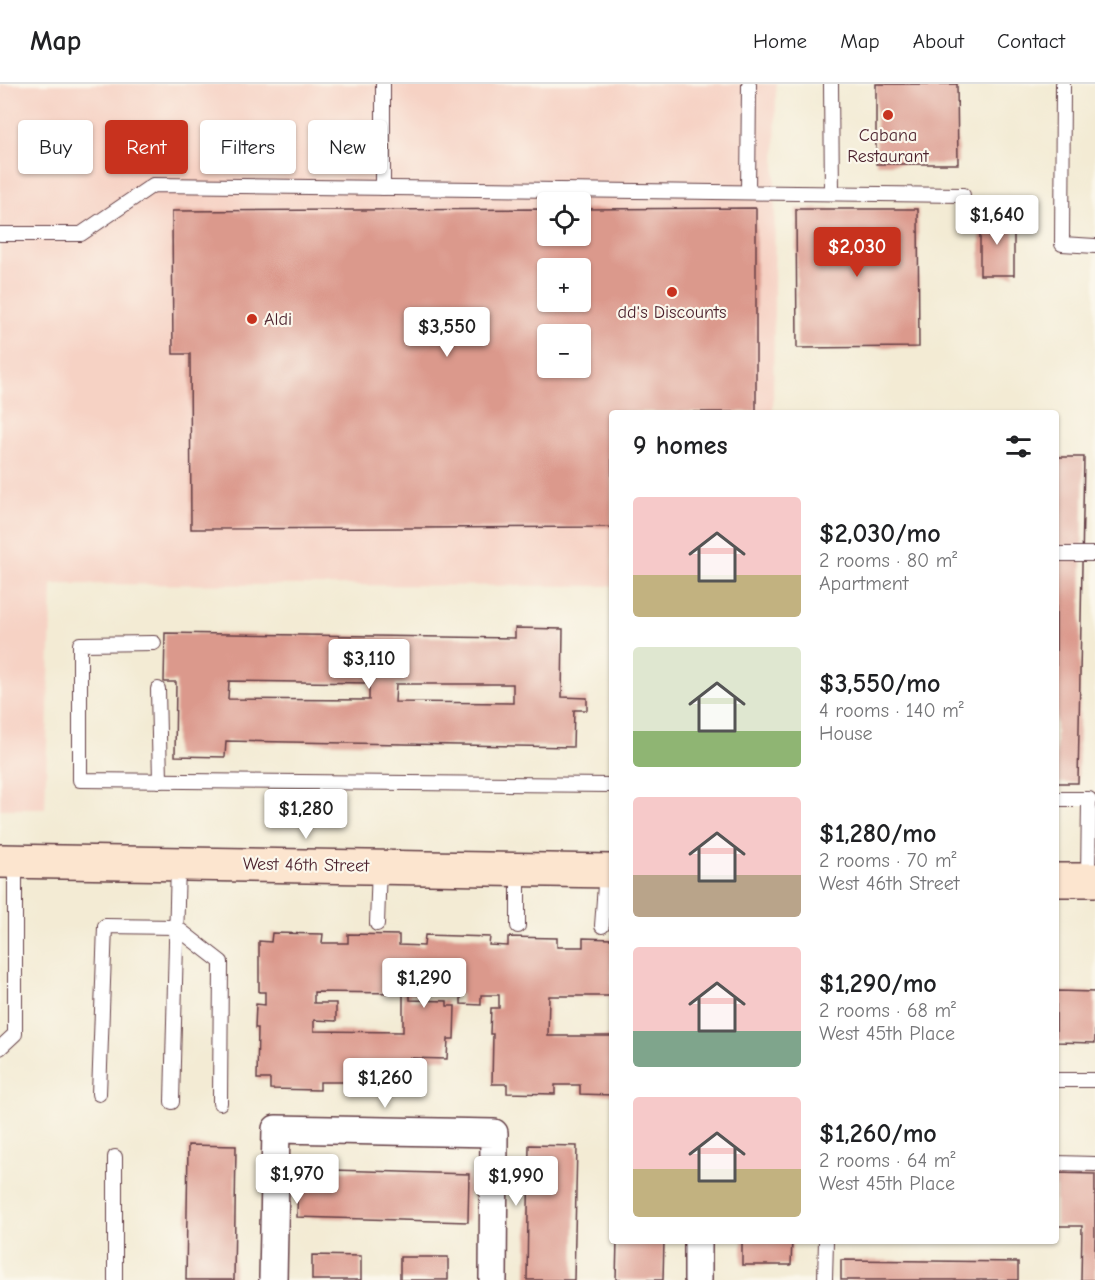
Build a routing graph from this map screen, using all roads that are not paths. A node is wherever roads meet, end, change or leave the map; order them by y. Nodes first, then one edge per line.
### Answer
1 (383, 84) edge
2 (749, 84) edge
3 (831, 84) edge
4 (1063, 84) edge
5 (383, 188) junction
6 (748, 192) junction
7 (832, 193) junction
8 (963, 195) dead end
9 (0, 234) edge
10 (1095, 246) edge
11 (1059, 554) edge
12 (1095, 554) edge
13 (154, 643) dead end
14 (158, 689) dead end
15 (160, 781) junction
16 (609, 785) edge
17 (1095, 786) edge
18 (1059, 799) edge
19 (1089, 799) junction
20 (8, 861) edge
21 (178, 863) junction
22 (379, 866) junction
23 (518, 869) junction
24 (609, 871) edge
25 (1080, 880) edge
26 (377, 924) dead end
27 (518, 926) dead end
28 (602, 926) dead end
29 (176, 927) junction
30 (0, 1048) edge
31 (1059, 1080) edge
32 (1095, 1080) edge
33 (99, 1094) dead end
34 (172, 1102) dead end
35 (220, 1103) dead end
36 (115, 1157) dead end
37 (1059, 1163) edge
38 (1095, 1164) edge
39 (698, 1244) edge
40 (826, 1244) edge
41 (115, 1280) edge
42 (273, 1280) edge
43 (493, 1280) edge
44 (698, 1280) edge
45 (825, 1280) edge

1 - 5 lane
2 - 6 lane
3 - 7 lane
4 - 10 lane
5 - 6 lane
5 - 9 lane
6 - 7 lane
7 - 8 lane
11 - 12 lane
13 - 15 lane
14 - 15 lane
15 - 16 lane
17 - 19 lane
18 - 19 lane
19 - 25 lane
20 - 21 street, West 46th Street
20 - 30 lane
21 - 22 street, West 46th Street
21 - 29 lane
22 - 23 street, West 46th Street
22 - 26 lane
23 - 24 street, West 46th Street
23 - 27 lane
24 - 28 lane
29 - 33 lane
29 - 34 lane
29 - 35 lane
31 - 32 lane
36 - 41 lane
37 - 38 lane
39 - 44 street
40 - 45 lane
42 - 43 street

